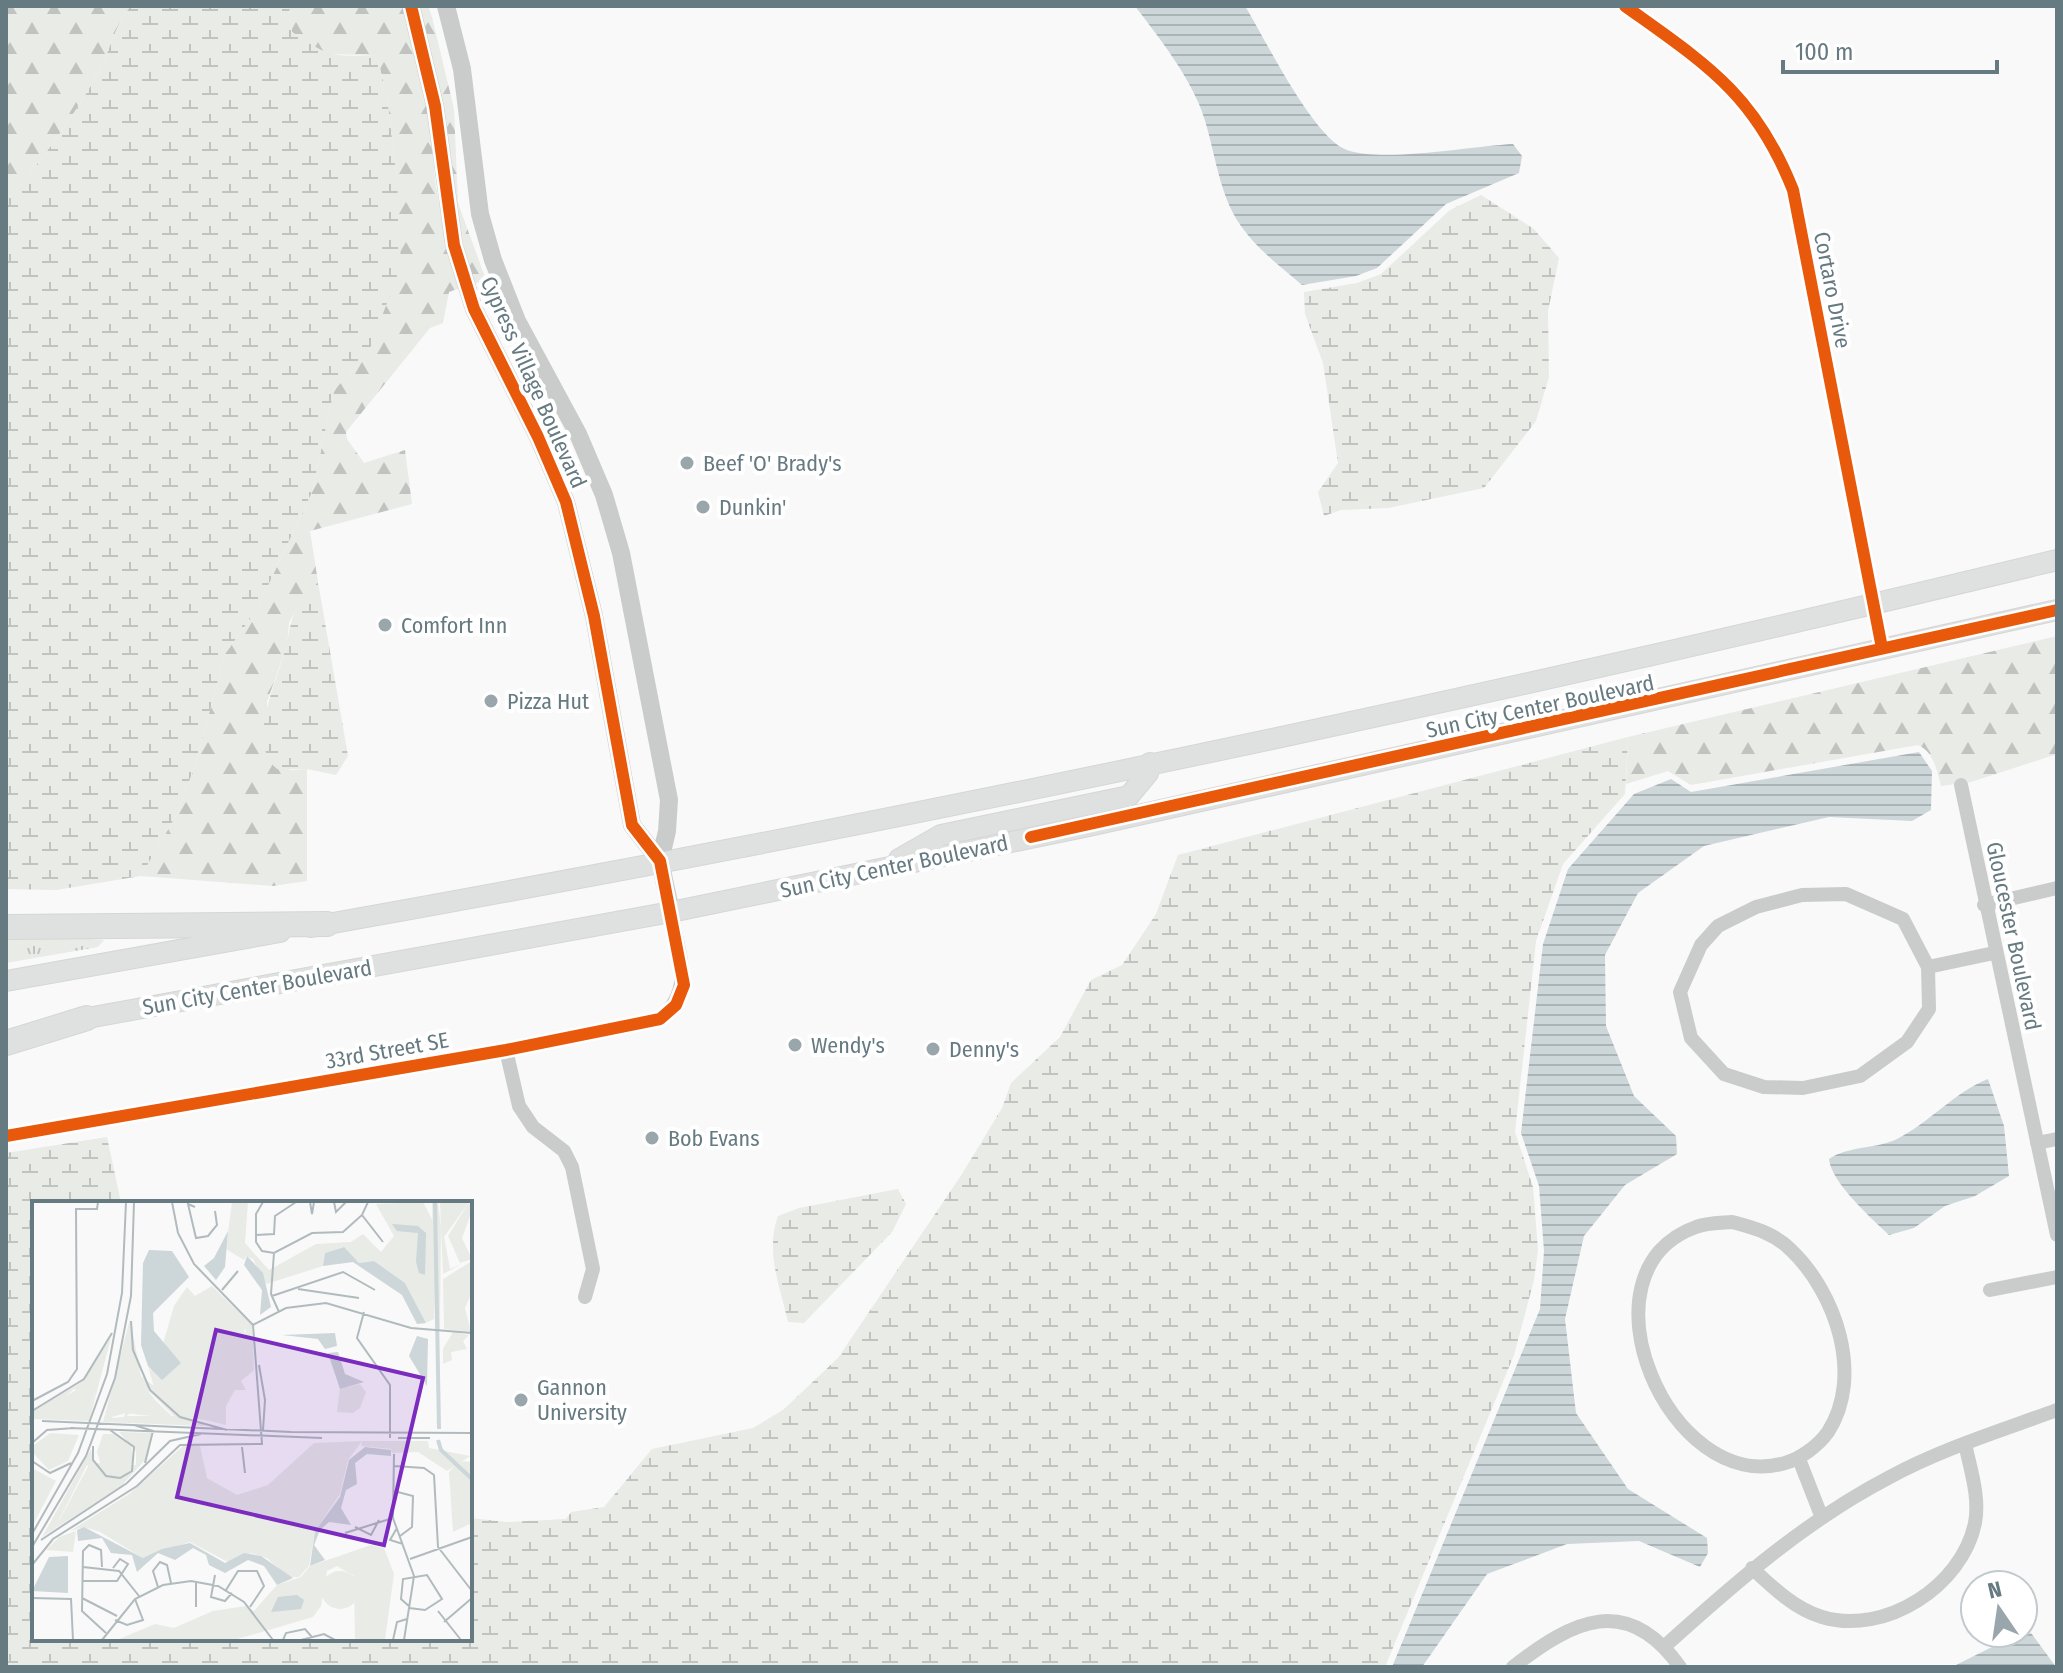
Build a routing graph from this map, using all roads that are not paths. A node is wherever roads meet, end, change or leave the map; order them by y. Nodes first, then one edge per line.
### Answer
1 (411, 6) edge
2 (446, 6) edge
3 (1625, 6) edge
4 (2057, 560) edge
5 (1872, 605) junction
6 (2057, 610) edge
7 (1882, 648) junction
8 (1150, 763) junction
9 (1961, 785) dead end
10 (660, 861) junction
11 (886, 867) junction
12 (2057, 888) edge
13 (1984, 905) junction
14 (671, 912) junction
15 (327, 924) junction
16 (6, 927) edge
17 (1994, 953) junction
18 (1928, 967) junction
19 (6, 981) edge
20 (87, 1018) junction
21 (6, 1032) edge
22 (6, 1043) edge
23 (506, 1050) junction
24 (6, 1136) edge
25 (2057, 1139) edge
26 (2037, 1143) junction
27 (2057, 1235) edge
28 (2057, 1277) edge
29 (1990, 1290) dead end
30 (585, 1297) dead end
31 (2057, 1410) edge
32 (1965, 1443) junction
33 (1799, 1459) junction
34 (1822, 1518) junction
35 (1752, 1568) junction
36 (1665, 1646) junction
37 (1513, 1667) edge
38 (1680, 1667) edge

1 - 10 street, Cypress Village Boulevard
2 - 10 street, Cypress Village Boulevard
3 - 5 street, Cortaro Drive
4 - 5 main road, Sun City Center Boulevard
5 - 7 street, Cortaro Drive
5 - 8 main road, Sun City Center Boulevard
6 - 7 main road, Sun City Center Boulevard
7 - 11 main road, Sun City Center Boulevard
8 - 10 main road, Sun City Center Boulevard
8 - 11 main road
9 - 13 street, Gloucester Boulevard
10 - 14 street
10 - 15 main road, Sun City Center Boulevard
11 - 14 main road, Sun City Center Boulevard
12 - 13 street
13 - 17 street, Gloucester Boulevard
14 - 20 main road, Sun City Center Boulevard
14 - 23 street, 33rd Street SE
15 - 16 highway
15 - 19 main road, Sun City Center Boulevard
17 - 18 street
17 - 26 street, Gloucester Boulevard
18 - 18 street
20 - 21 main road, Sun City Center Boulevard
20 - 22 highway
23 - 24 street, 33rd Street SE
23 - 30 street
25 - 26 street
26 - 27 street, Gloucester Boulevard
28 - 29 street
31 - 32 street
32 - 34 street
32 - 35 street
33 - 33 street
33 - 34 street
34 - 35 street
35 - 36 street
36 - 37 street
36 - 38 street

